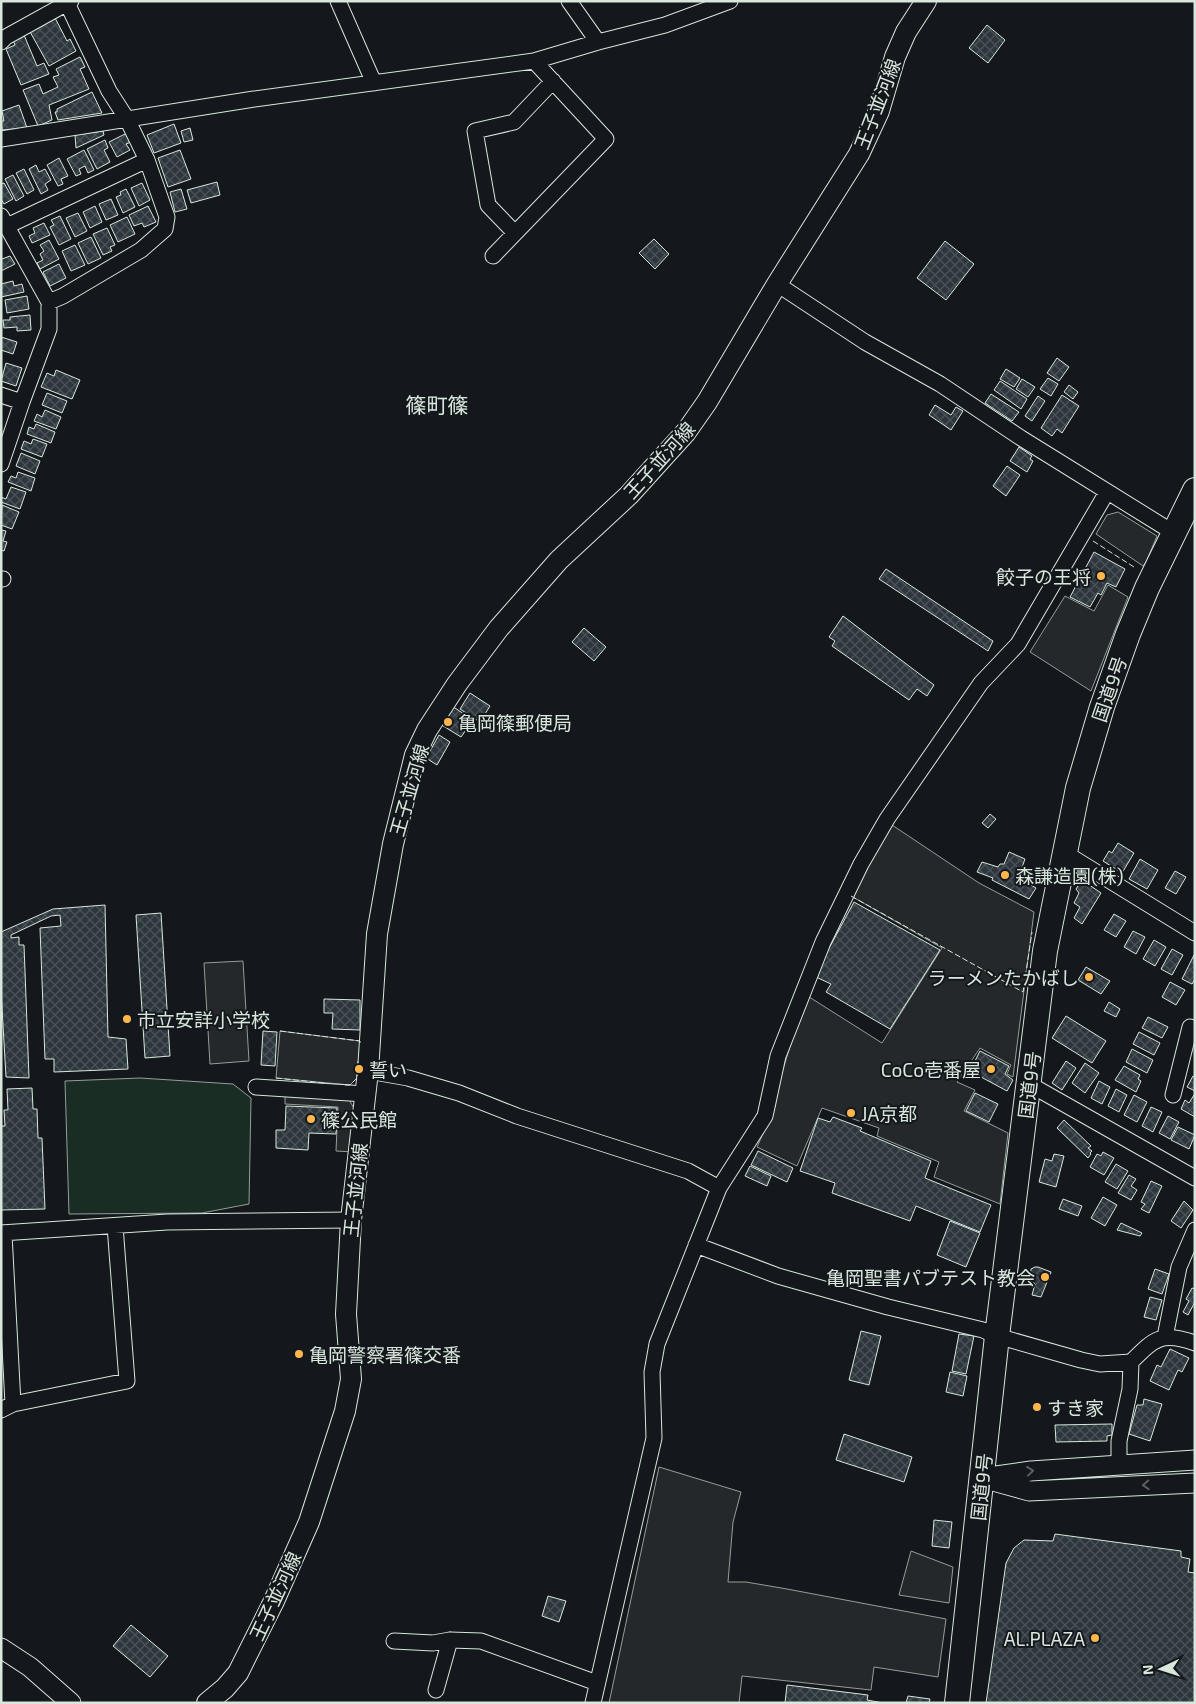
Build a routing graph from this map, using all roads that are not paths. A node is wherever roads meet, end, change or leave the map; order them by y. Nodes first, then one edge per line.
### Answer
1 (338, 1) edge
2 (568, 1) edge
3 (730, 1) edge
4 (926, 1) edge
5 (68, 2) edge
6 (1, 42) edge
7 (598, 42) junction
8 (534, 61) junction
9 (553, 81) junction
10 (374, 83) junction
11 (127, 119) junction
12 (1, 139) edge
13 (147, 160) junction
14 (4, 221) edge
15 (515, 233) junction
16 (493, 256) dead end
17 (777, 284) junction
18 (49, 302) junction
19 (1, 395) edge
20 (22, 402) junction
21 (1, 464) edge
22 (1195, 490) edge
23 (1107, 492) junction
24 (1174, 533) junction
25 (1065, 853) junction
26 (1195, 933) edge
27 (1195, 1029) edge
28 (368, 1071) junction
29 (1029, 1084) junction
30 (256, 1087) dead end
31 (365, 1094) junction
32 (1173, 1095) dead end
33 (1195, 1178) edge
34 (719, 1188) junction
35 (351, 1220) junction
36 (115, 1226) junction
37 (1195, 1230) edge
38 (3, 1234) edge
39 (696, 1245) junction
40 (997, 1336) junction
41 (1165, 1337) junction
42 (1195, 1343) edge
43 (1131, 1362) junction
44 (7, 1407) edge
45 (1195, 1460) edge
46 (1119, 1466) junction
47 (982, 1478) junction
48 (1195, 1483) edge
49 (450, 1640) junction
50 (394, 1641) dead end
51 (1, 1648) edge
52 (597, 1683) junction
53 (436, 1690) dead end
54 (71, 1703) edge
55 (207, 1703) edge
56 (593, 1703) edge
57 (957, 1703) edge

1 - 10 street
2 - 7 street
3 - 7 street
4 - 17 main road, 王子並河線
5 - 6 street
5 - 11 street
7 - 8 street
8 - 9 street
8 - 10 street
9 - 15 street
9 - 15 street
10 - 11 street
11 - 12 street
11 - 13 street
13 - 14 street
13 - 18 street
14 - 18 street
15 - 16 street
17 - 23 street
17 - 28 main road, 王子並河線
18 - 20 street
19 - 20 street
20 - 21 street
22 - 24 highway, 国道9号
23 - 24 street
23 - 34 street
24 - 25 highway, 国道9号
25 - 26 street
25 - 29 highway, 国道9号
27 - 32 street
28 - 31 main road, 王子並河線
28 - 34 street
29 - 33 street
29 - 40 highway, 国道9号
30 - 31 street
31 - 35 main road, 王子並河線
34 - 39 street
35 - 36 street
35 - 55 main road, 王子並河線
36 - 38 street
36 - 44 street
37 - 41 street
38 - 44 street
39 - 40 street
39 - 52 street
40 - 43 street
40 - 47 highway, 国道9号
41 - 42 street
41 - 43 street
43 - 46 street
45 - 46 street
47 -> 46 street
48 -> 47 street
47 - 57 highway, 国道9号
49 - 50 street
49 - 52 street
49 - 53 street
51 - 54 street
52 - 56 street

